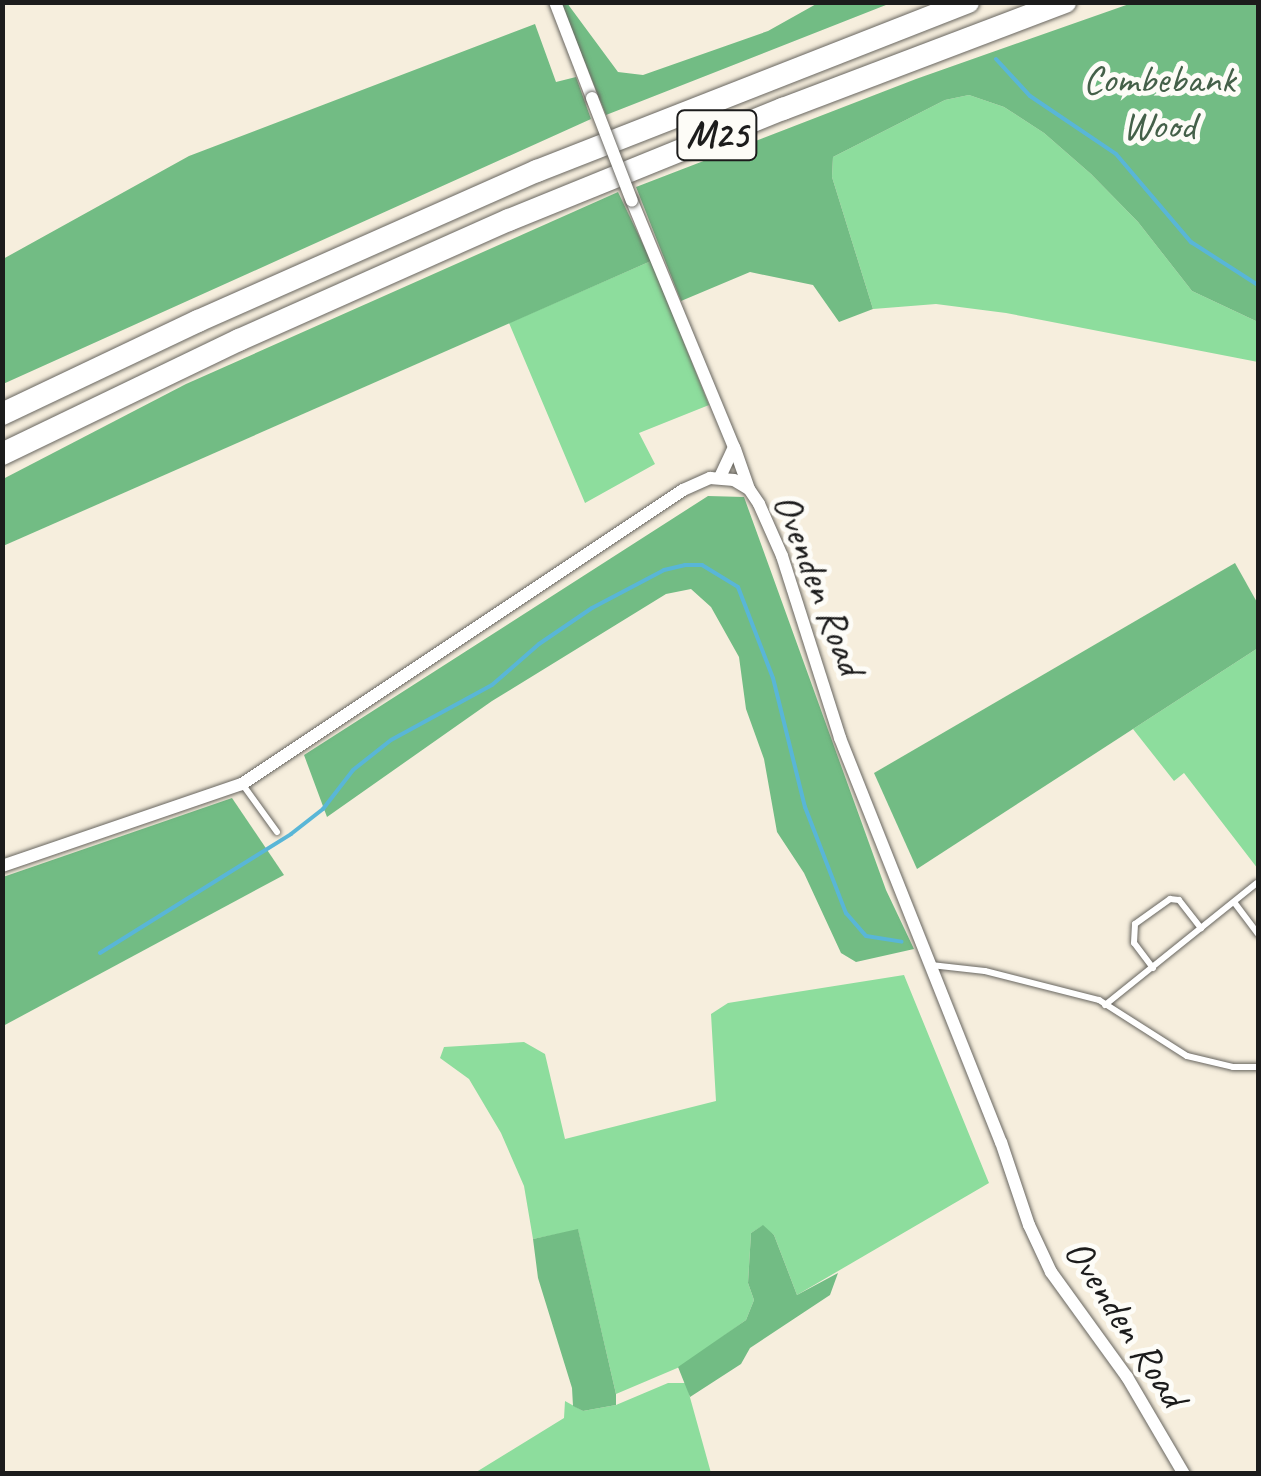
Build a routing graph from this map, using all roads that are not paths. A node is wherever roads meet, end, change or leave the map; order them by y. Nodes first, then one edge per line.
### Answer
1 (554, 2) edge
2 (968, 2) edge
3 (1065, 2) edge
4 (2, 414) edge
5 (734, 447) junction
6 (2, 454) edge
7 (720, 477) junction
8 (749, 489) junction
9 (242, 784) junction
10 (277, 832) dead end
11 (2, 866) edge
12 (1257, 883) edge
13 (1234, 902) junction
14 (1202, 928) junction
15 (1258, 934) edge
16 (930, 964) junction
17 (1152, 968) junction
18 (1105, 1005) junction
19 (1258, 1066) edge
20 (1184, 1474) edge

1 - 5 street, bridge
2 - 4 highway, M25
3 - 6 highway, M25
5 - 7 street
5 - 8 street
7 - 8 street, Ovenden Road
7 - 9 street, Ovenden Road
8 - 16 street, Ovenden Road
9 - 10 lane
9 - 11 street, Ovenden Road
12 - 13 lane
13 - 14 lane
13 - 15 lane
14 - 17 lane
14 - 17 lane
16 - 18 lane
16 - 20 street, Ovenden Road
17 - 18 lane
18 - 19 lane

